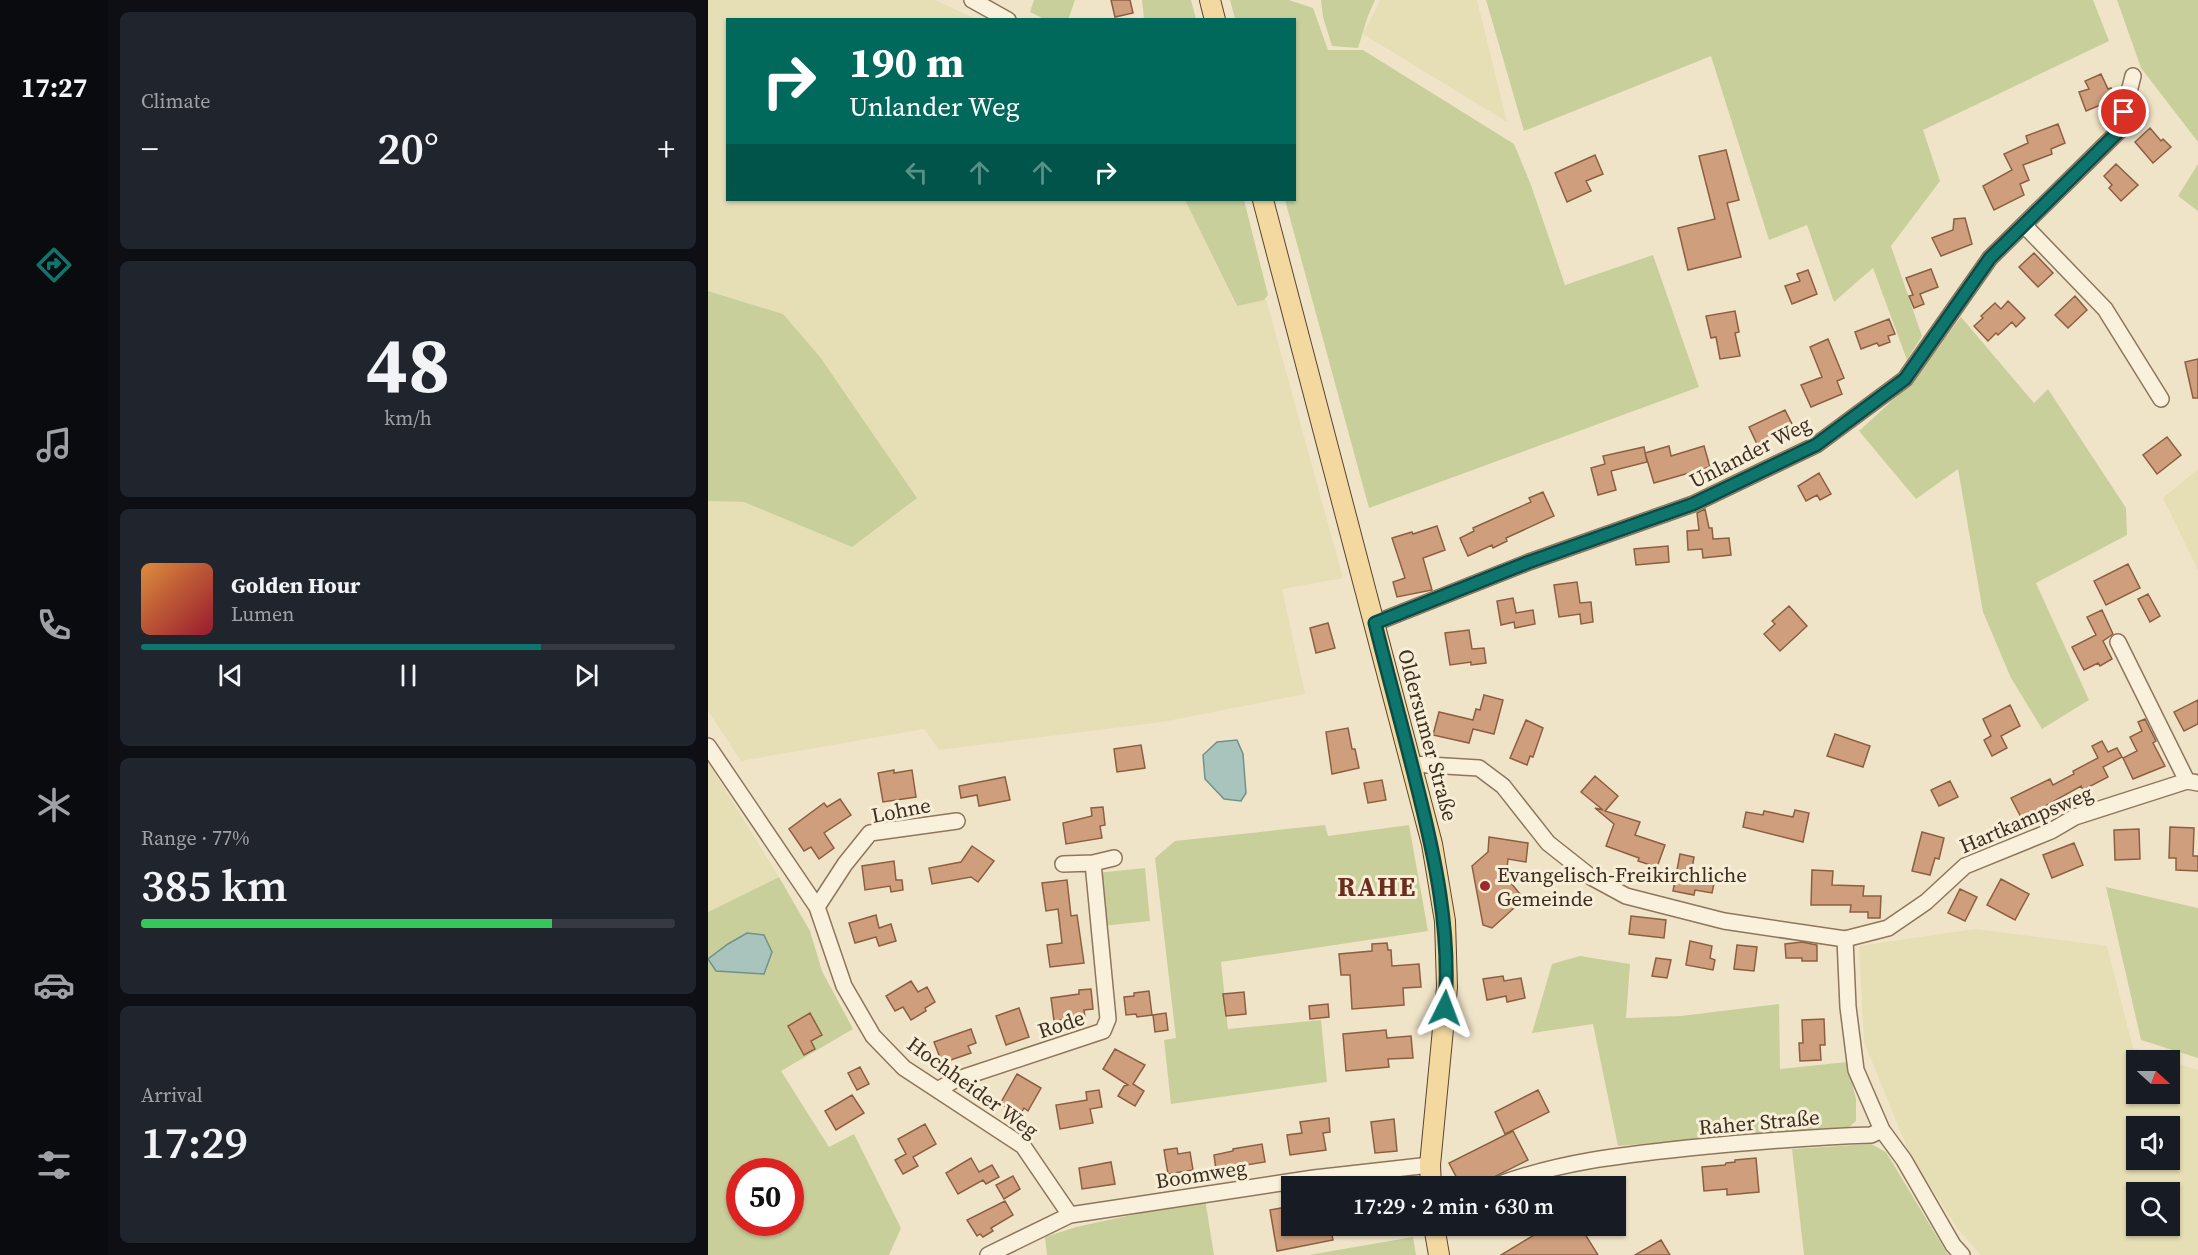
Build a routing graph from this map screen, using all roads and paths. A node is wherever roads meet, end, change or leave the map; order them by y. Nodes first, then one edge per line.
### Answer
1 (972, 0) edge
2 (1209, 0) edge
3 (1004, 18) edge
4 (1214, 18) edge
5 (2133, 76) dead end
6 (1263, 201) edge
7 (2024, 225) junction
8 (2161, 399) dead end
9 (1375, 623) junction
10 (2118, 642) dead end
11 (708, 746) edge
12 (1412, 764) junction
13 (2193, 782) edge
14 (957, 821) dead end
15 (1114, 858) dead end
16 (1093, 863) junction
17 (1063, 864) dead end
18 (817, 907) junction
19 (1845, 939) junction
20 (939, 1089) junction
21 (1882, 1130) junction
22 (1430, 1165) junction
23 (1431, 1176) edge
24 (1527, 1176) edge
25 (1070, 1215) junction
26 (1436, 1236) edge
27 (988, 1255) edge
28 (1439, 1255) edge
29 (1962, 1255) edge

1 - 3 street
2 - 4 main road
5 - 7 street, Unlander Weg
6 - 9 main road, Oldersumer Straße
7 - 8 street
7 - 9 street, Unlander Weg
9 - 12 main road, Oldersumer Straße
10 - 13 street, Hartkampsweg
11 - 18 street, Hochheider Weg
12 - 19 street
12 - 22 main road, Oldersumer Straße
13 - 19 street, Hartkampsweg
14 - 18 street, Lohne
15 - 16 street
16 - 17 street
16 - 20 street, Rode
18 - 20 street, Hochheider Weg
19 - 21 street
20 - 25 street, Hochheider Weg
21 - 24 street, Raher Straße
21 - 29 street
22 - 23 main road, Oldersumer Straße
22 - 25 street, Boomweg
25 - 27 street, Boomweg
26 - 28 main road

